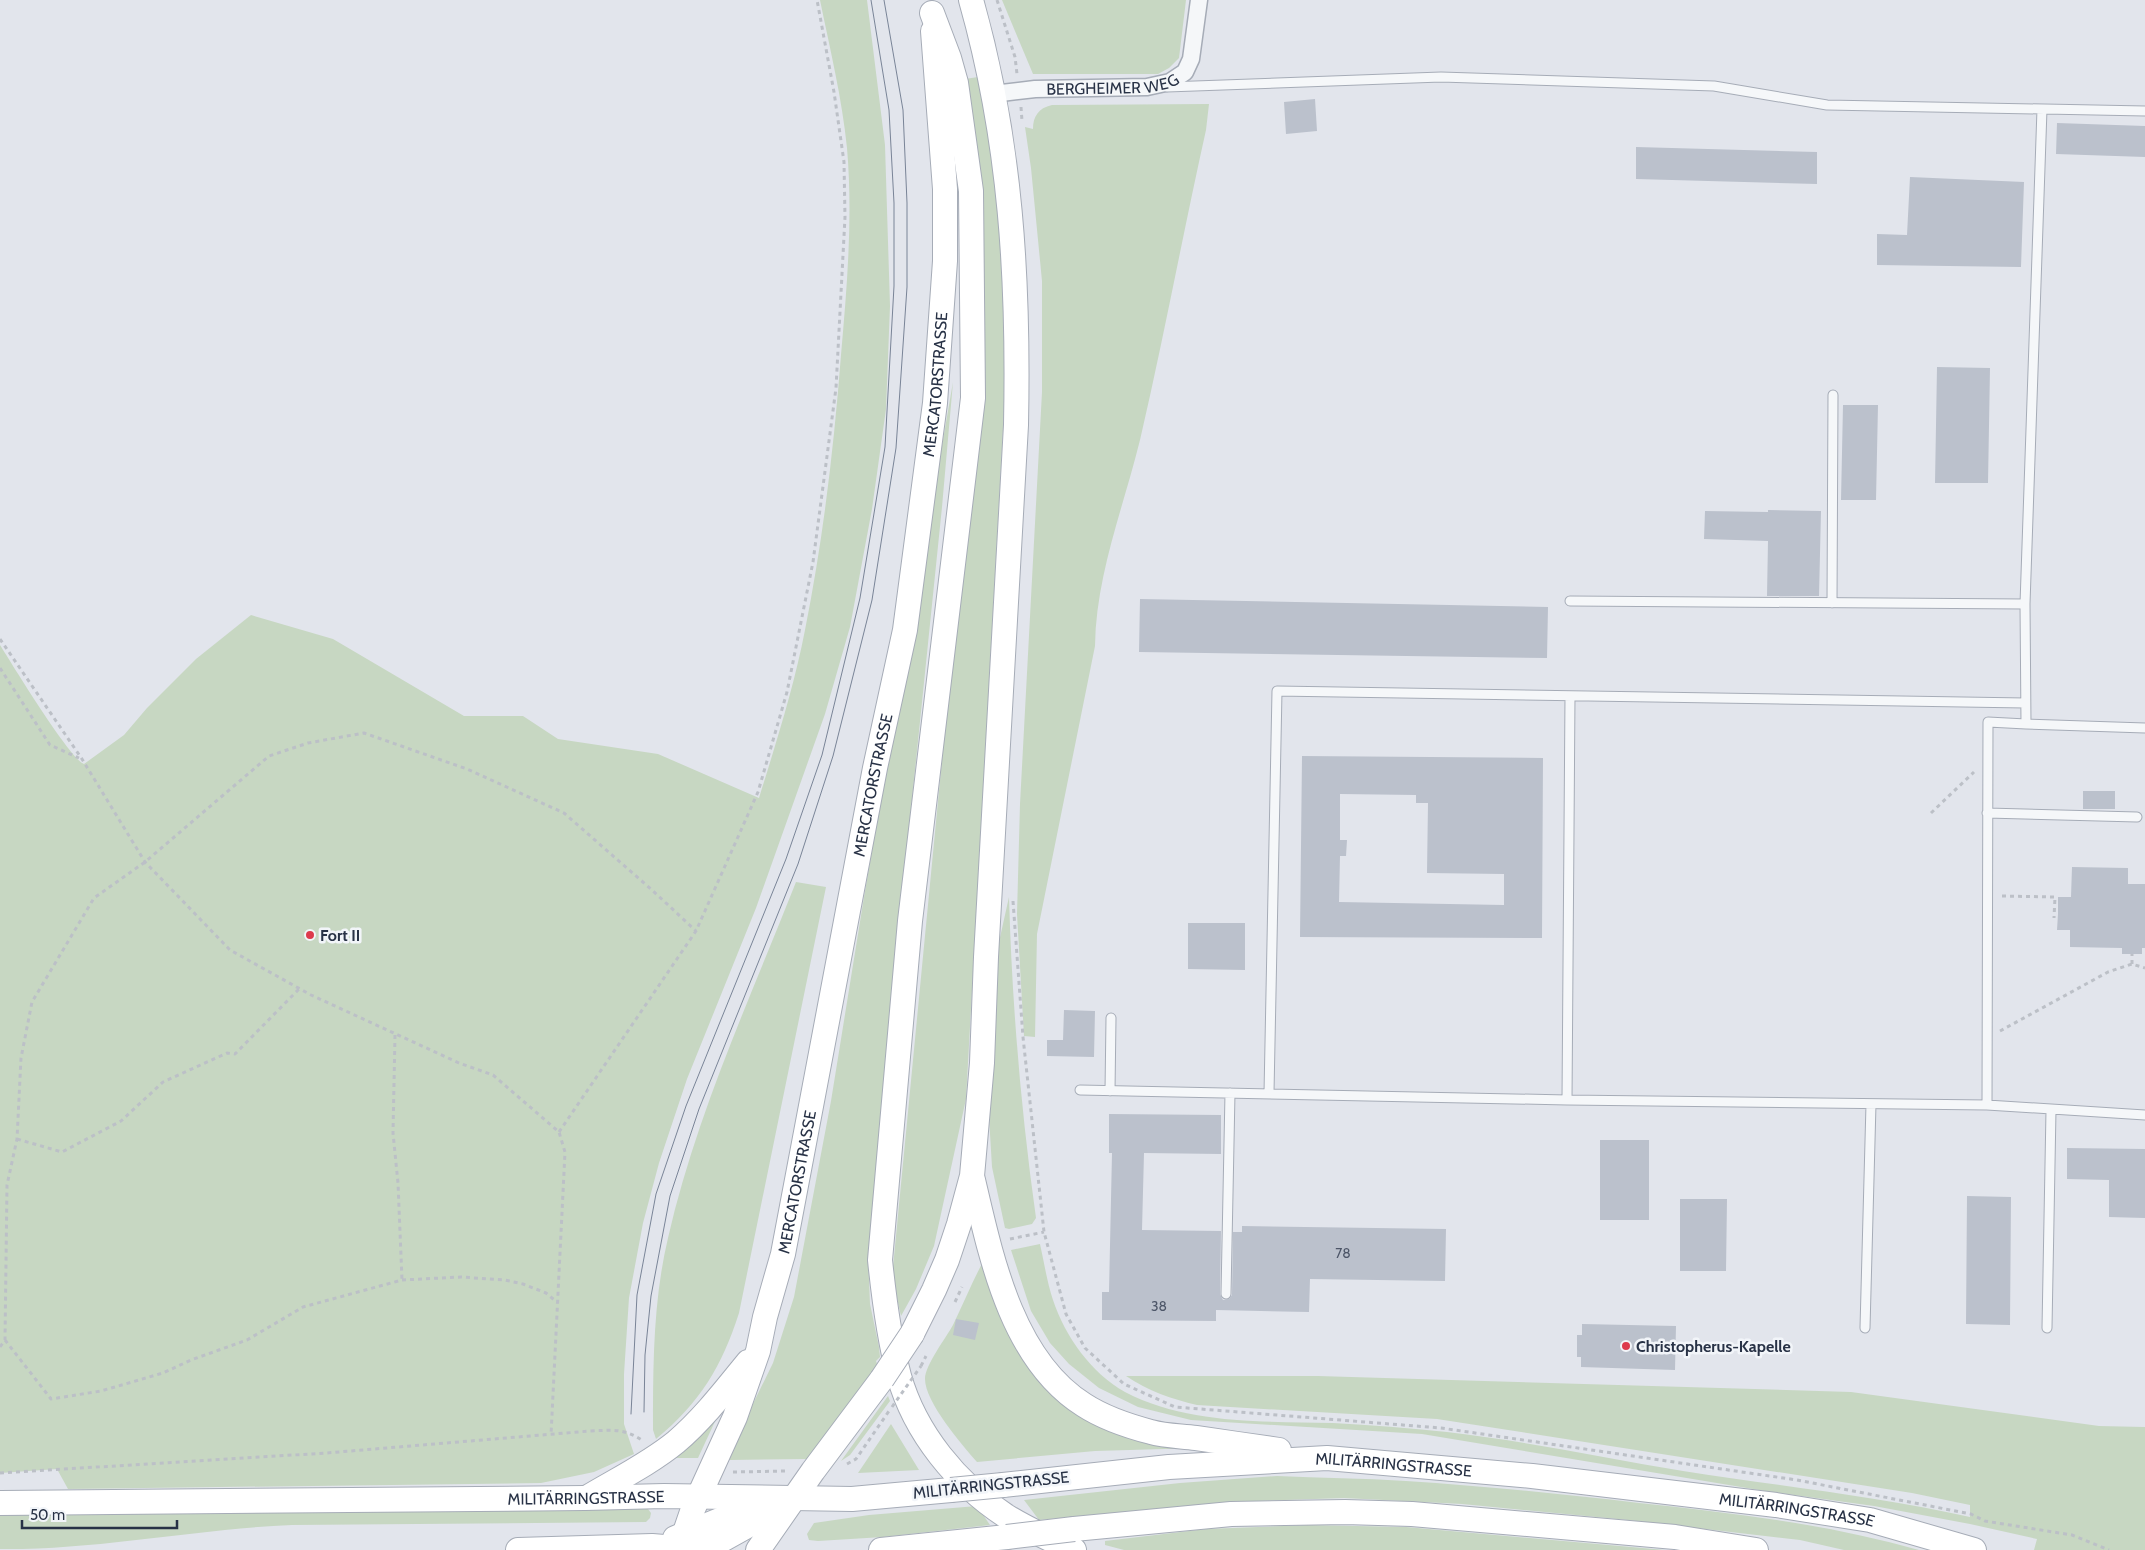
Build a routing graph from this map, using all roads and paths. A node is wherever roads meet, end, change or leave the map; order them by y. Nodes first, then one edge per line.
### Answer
1 (817, 0) edge
2 (971, 0) edge
3 (1199, 0) edge
4 (930, 7) edge
5 (1147, 87) junction
6 (993, 94) junction
7 (2042, 109) junction
8 (2145, 111) edge
9 (1834, 394) dead end
10 (1570, 601) dead end
11 (1832, 603) junction
12 (2025, 604) junction
13 (0, 639) edge
14 (0, 668) edge
15 (1570, 696) junction
16 (2025, 704) junction
17 (2026, 724) junction
18 (2145, 728) edge
19 (82, 759) junction
20 (1988, 771) junction
21 (1931, 813) dead end
22 (1987, 814) junction
23 (2137, 817) dead end
24 (145, 862) junction
25 (1987, 896) junction
26 (2054, 918) dead end
27 (696, 931) junction
28 (2132, 954) dead end
29 (2132, 964) junction
30 (2145, 968) edge
31 (299, 989) junction
32 (1111, 1018) dead end
33 (395, 1034) junction
34 (1987, 1039) junction
35 (1080, 1090) dead end
36 (1110, 1091) junction
37 (1230, 1093) junction
38 (1269, 1093) junction
39 (1567, 1100) junction
40 (1871, 1104) junction
41 (1987, 1105) junction
42 (2051, 1110) junction
43 (2145, 1115) edge
44 (559, 1132) junction
45 (16, 1139) junction
46 (972, 1176) junction
47 (989, 1244) junction
48 (965, 1278) dead end
49 (402, 1280) junction
50 (1226, 1294) dead end
51 (558, 1303) junction
52 (954, 1304) dead end
53 (1865, 1328) dead end
54 (2047, 1328) dead end
55 (5, 1340) junction
56 (0, 1347) edge
57 (930, 1349) dead end
58 (758, 1351) junction
59 (892, 1407) dead end
60 (551, 1435) junction
61 (648, 1444) dead end
62 (1327, 1458) junction
63 (0, 1473) edge
64 (585, 1498) junction
65 (0, 1503) edge
66 (784, 1503) junction
67 (699, 1535) edge
68 (1074, 1539) edge
69 (518, 1550) edge
70 (758, 1550) edge
71 (881, 1550) edge
72 (1756, 1550) edge
73 (1974, 1550) edge
74 (2109, 1550) edge

1 - 27 path
2 - 6 main road
3 - 5 street, BERGHEIMER WEG
4 - 58 main road, MERCATORSTRASSE
4 - 68 main road
5 - 6 street, BERGHEIMER WEG
5 - 7 lane
6 - 46 main road
7 - 8 lane
7 - 12 lane
9 - 11 lane
10 - 11 lane
11 - 12 lane
12 - 16 lane
13 - 19 path
14 - 19 path
15 - 16 lane
15 - 38 lane
15 - 39 lane
16 - 17 lane
17 - 18 lane
17 - 20 lane
19 - 24 path
20 - 21 path
20 - 22 lane
22 - 23 lane
22 - 25 lane
24 - 27 path
24 - 31 path
24 - 45 path
25 - 26 path
25 - 34 lane
27 - 44 path
28 - 29 path
29 - 30 path
29 - 34 path
31 - 33 path
31 - 45 path
32 - 36 lane
33 - 44 path
33 - 49 path
34 - 41 lane
35 - 36 lane
36 - 37 lane
37 - 38 lane
37 - 50 lane
38 - 39 lane
39 - 40 lane
40 - 41 lane
40 - 53 lane
41 - 42 lane
42 - 43 lane
42 - 54 lane
44 - 51 path
45 - 55 path
46 - 47 main road
46 - 66 main road, bridge
47 - 62 main road
47 - 74 path
48 - 52 path
49 - 51 path
49 - 55 path
51 - 60 path
55 - 56 path
57 - 59 path, bridge
58 - 64 main road
58 - 67 main road, MERCATORSTRASSE
60 - 61 path
60 - 63 path
62 - 66 main road, MILITÄRRINGSTRASSE, bridge
62 - 73 main road, MILITÄRRINGSTRASSE
64 - 65 main road, MILITÄRRINGSTRASSE
64 - 67 main road, MILITÄRRINGSTRASSE
66 - 67 main road, MILITÄRRINGSTRASSE
66 - 67 main road
66 - 70 main road
67 - 69 main road, MILITÄRRINGSTRASSE
68 - 71 main road, bridge
68 - 72 main road

